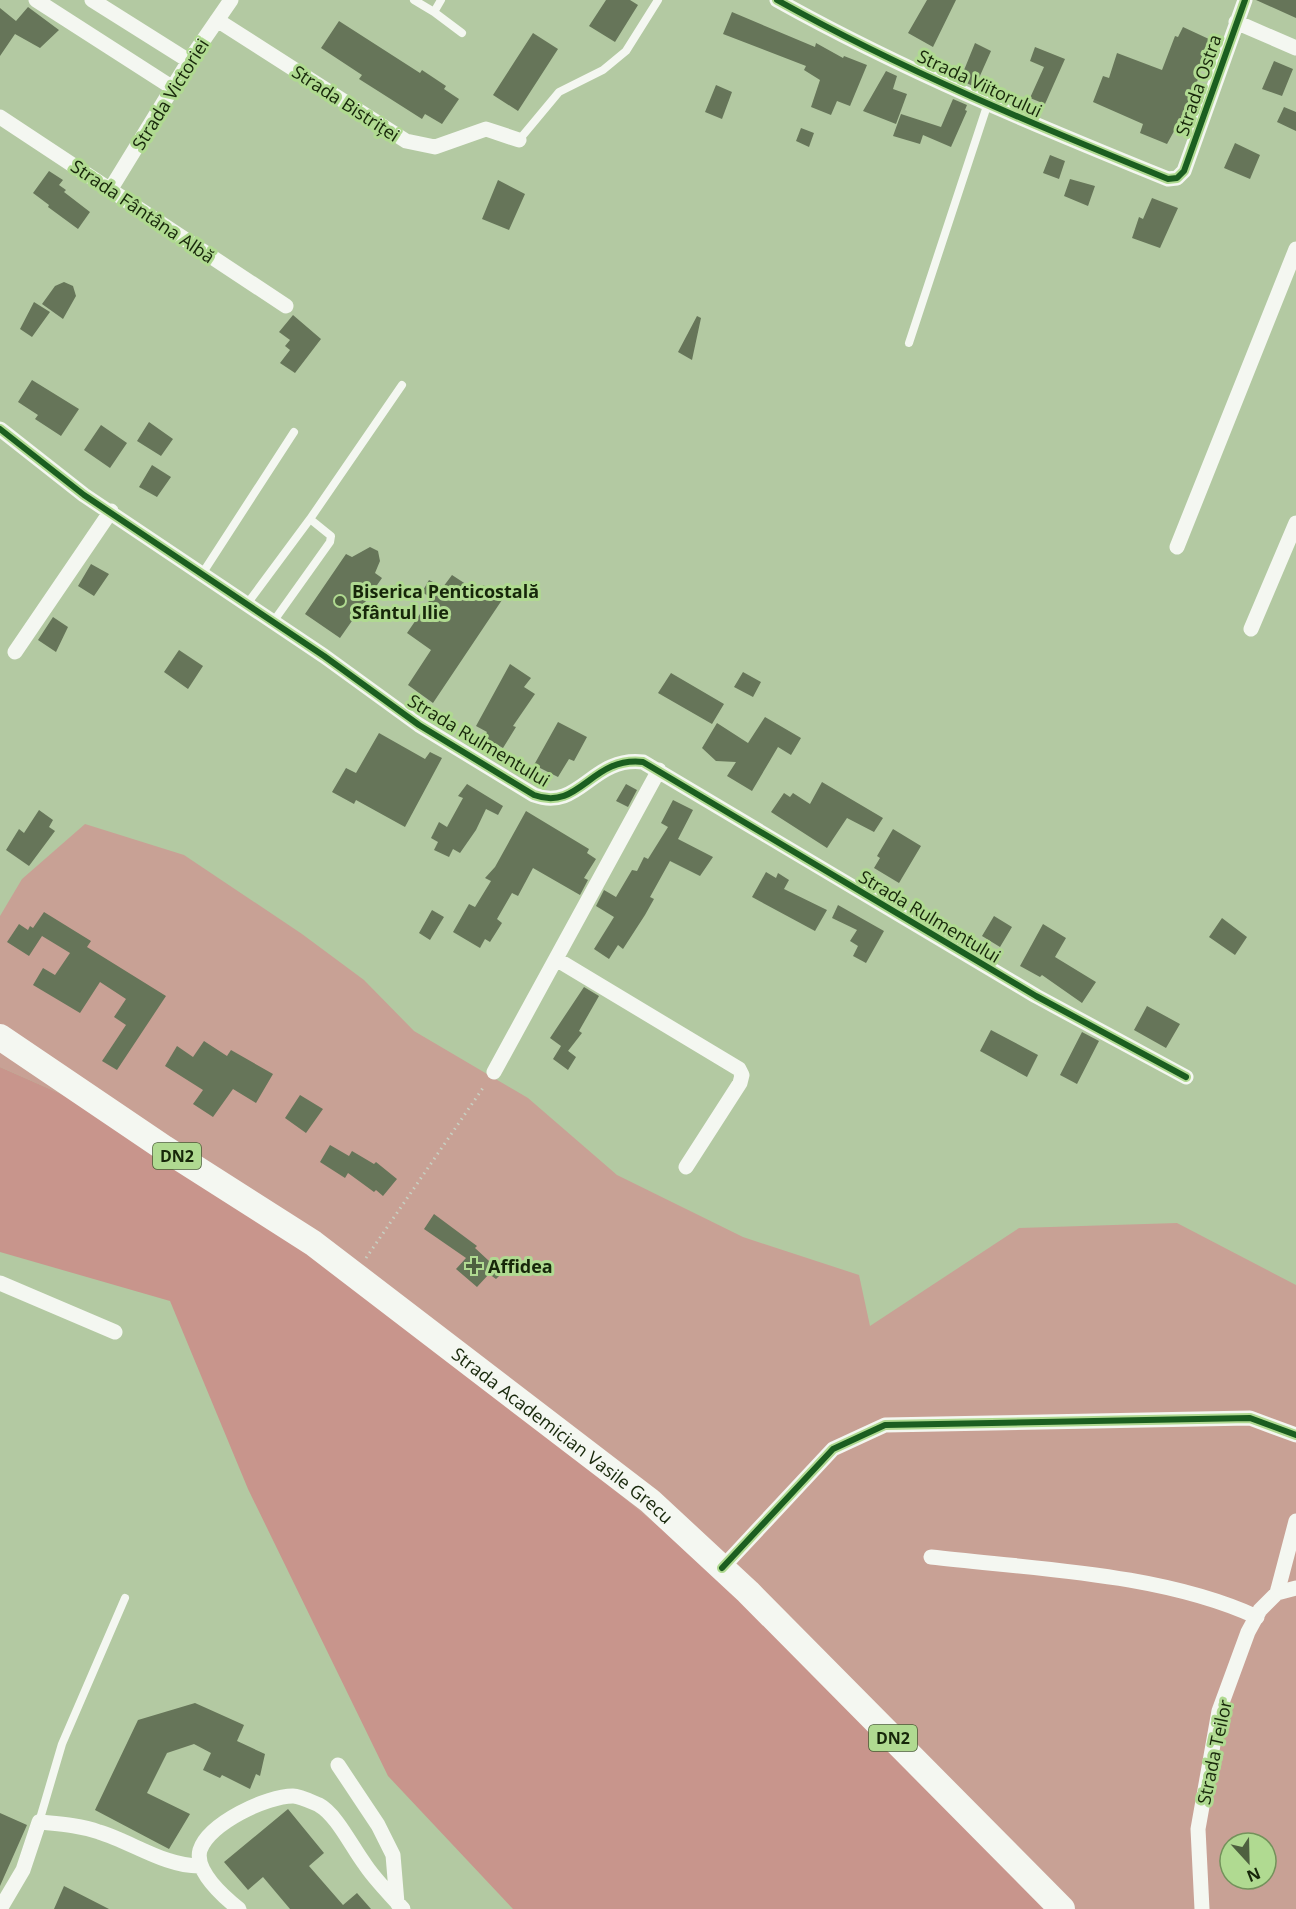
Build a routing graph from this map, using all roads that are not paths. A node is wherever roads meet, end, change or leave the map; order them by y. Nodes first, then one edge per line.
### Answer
1 (36, 0) edge
2 (92, 0) edge
3 (231, 0) edge
4 (414, 0) edge
5 (441, 0) edge
6 (658, 0) edge
7 (777, 0) edge
8 (1245, 0) edge
9 (434, 12) junction
10 (217, 20) junction
11 (1236, 22) junction
12 (462, 33) dead end
13 (1296, 48) edge
14 (189, 61) junction
15 (173, 88) junction
16 (988, 103) junction
17 (0, 117) edge
18 (519, 140) joint
19 (1177, 178) joint
20 (110, 190) junction
21 (1296, 249) edge
22 (286, 306) dead end
23 (909, 343) dead end
24 (402, 385) dead end
25 (0, 429) edge
26 (294, 432) dead end
27 (111, 511) junction
28 (310, 519) junction
29 (1296, 523) edge
30 (1177, 546) dead end
31 (202, 575) junction
32 (247, 604) junction
33 (273, 622) junction
34 (1251, 629) dead end
35 (15, 652) dead end
36 (659, 770) junction
37 (556, 959) junction
38 (0, 1037) edge
39 (494, 1072) road end
40 (1186, 1077) dead end
41 (686, 1167) dead end
42 (0, 1282) edge
43 (115, 1332) dead end
44 (1296, 1435) edge
45 (1296, 1521) edge
46 (931, 1557) dead end
47 (722, 1568) junction
48 (1296, 1588) edge
49 (1276, 1593) junction
50 (125, 1598) dead end
51 (1257, 1617) junction
52 (338, 1765) dead end
53 (39, 1822) junction
54 (201, 1866) junction
55 (2, 1901) edge
56 (400, 1906) edge
57 (238, 1909) edge
58 (1062, 1909) edge
59 (1202, 1909) edge

1 - 15 street
2 - 14 street
3 - 10 street, Strada Victoriei
4 - 9 lane
5 - 9 lane
6 - 18 lane
7 - 16 street, Strada Viitorului
8 - 11 street, Strada Ostra
9 - 12 lane
10 - 14 street, Strada Victoriei
10 - 18 street, Strada Bistriței
11 - 13 street
11 - 19 street, Strada Ostra
14 - 15 street, Strada Victoriei
15 - 20 street, Strada Victoriei
16 - 19 street, Strada Viitorului
16 - 23 lane, Strada Viitorului
17 - 20 street, Strada Fântâna Albă
20 - 22 street, Strada Fântâna Albă
21 - 30 street
24 - 28 lane
25 - 27 street, Strada Rulmentului
26 - 31 lane
27 - 31 street, Strada Rulmentului
27 - 35 street
28 - 32 lane
28 - 33 lane
29 - 34 street
31 - 32 street, Strada Rulmentului
32 - 33 street, Strada Rulmentului
33 - 36 street, Strada Rulmentului
36 - 37 street
36 - 40 street, Strada Rulmentului
37 - 39 street
37 - 41 street
38 - 47 main road, Strada Academician Vasile Grecu / DN2
42 - 43 street
44 - 47 street
45 - 49 street
46 - 51 street
47 - 58 main road, Strada Academician Vasile Grecu / DN2
48 - 49 street
49 - 51 street, Strada Teilor
50 - 53 lane
51 - 59 street, Strada Teilor
52 - 56 street
53 - 54 street
53 - 55 street
54 - 56 street
54 - 57 street

